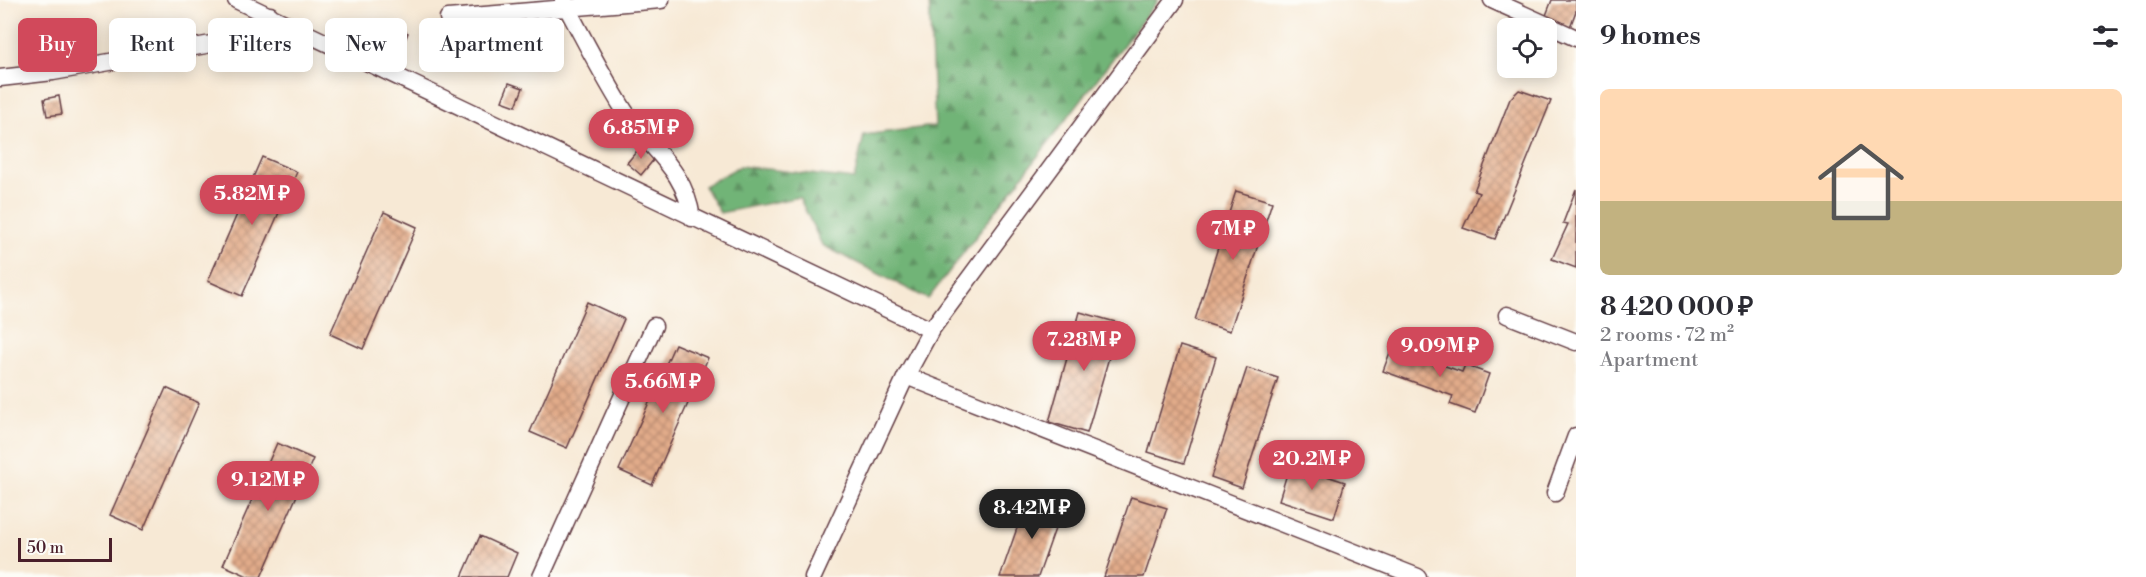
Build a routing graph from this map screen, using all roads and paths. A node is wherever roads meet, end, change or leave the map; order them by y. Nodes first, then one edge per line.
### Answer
1 (236, 0) edge
2 (661, 0) edge
3 (1175, 0) edge
4 (1492, 0) edge
5 (564, 3) edge
6 (270, 15) junction
7 (448, 18) dead end
8 (1576, 38) edge
9 (0, 78) edge
10 (692, 218) junction
11 (1507, 315) dead end
12 (654, 326) dead end
13 (932, 330) junction
14 (1576, 342) edge
15 (906, 376) junction
16 (1576, 436) edge
17 (1556, 493) dead end
18 (541, 577) edge
19 (813, 577) edge
20 (1418, 577) edge

1 - 6 street
2 - 5 street
3 - 13 street
4 - 8 street
5 - 7 street
5 - 10 street
6 - 9 street
6 - 10 street
10 - 13 street
11 - 14 street
12 - 18 street
13 - 15 street
15 - 19 street
15 - 20 street
16 - 17 street

